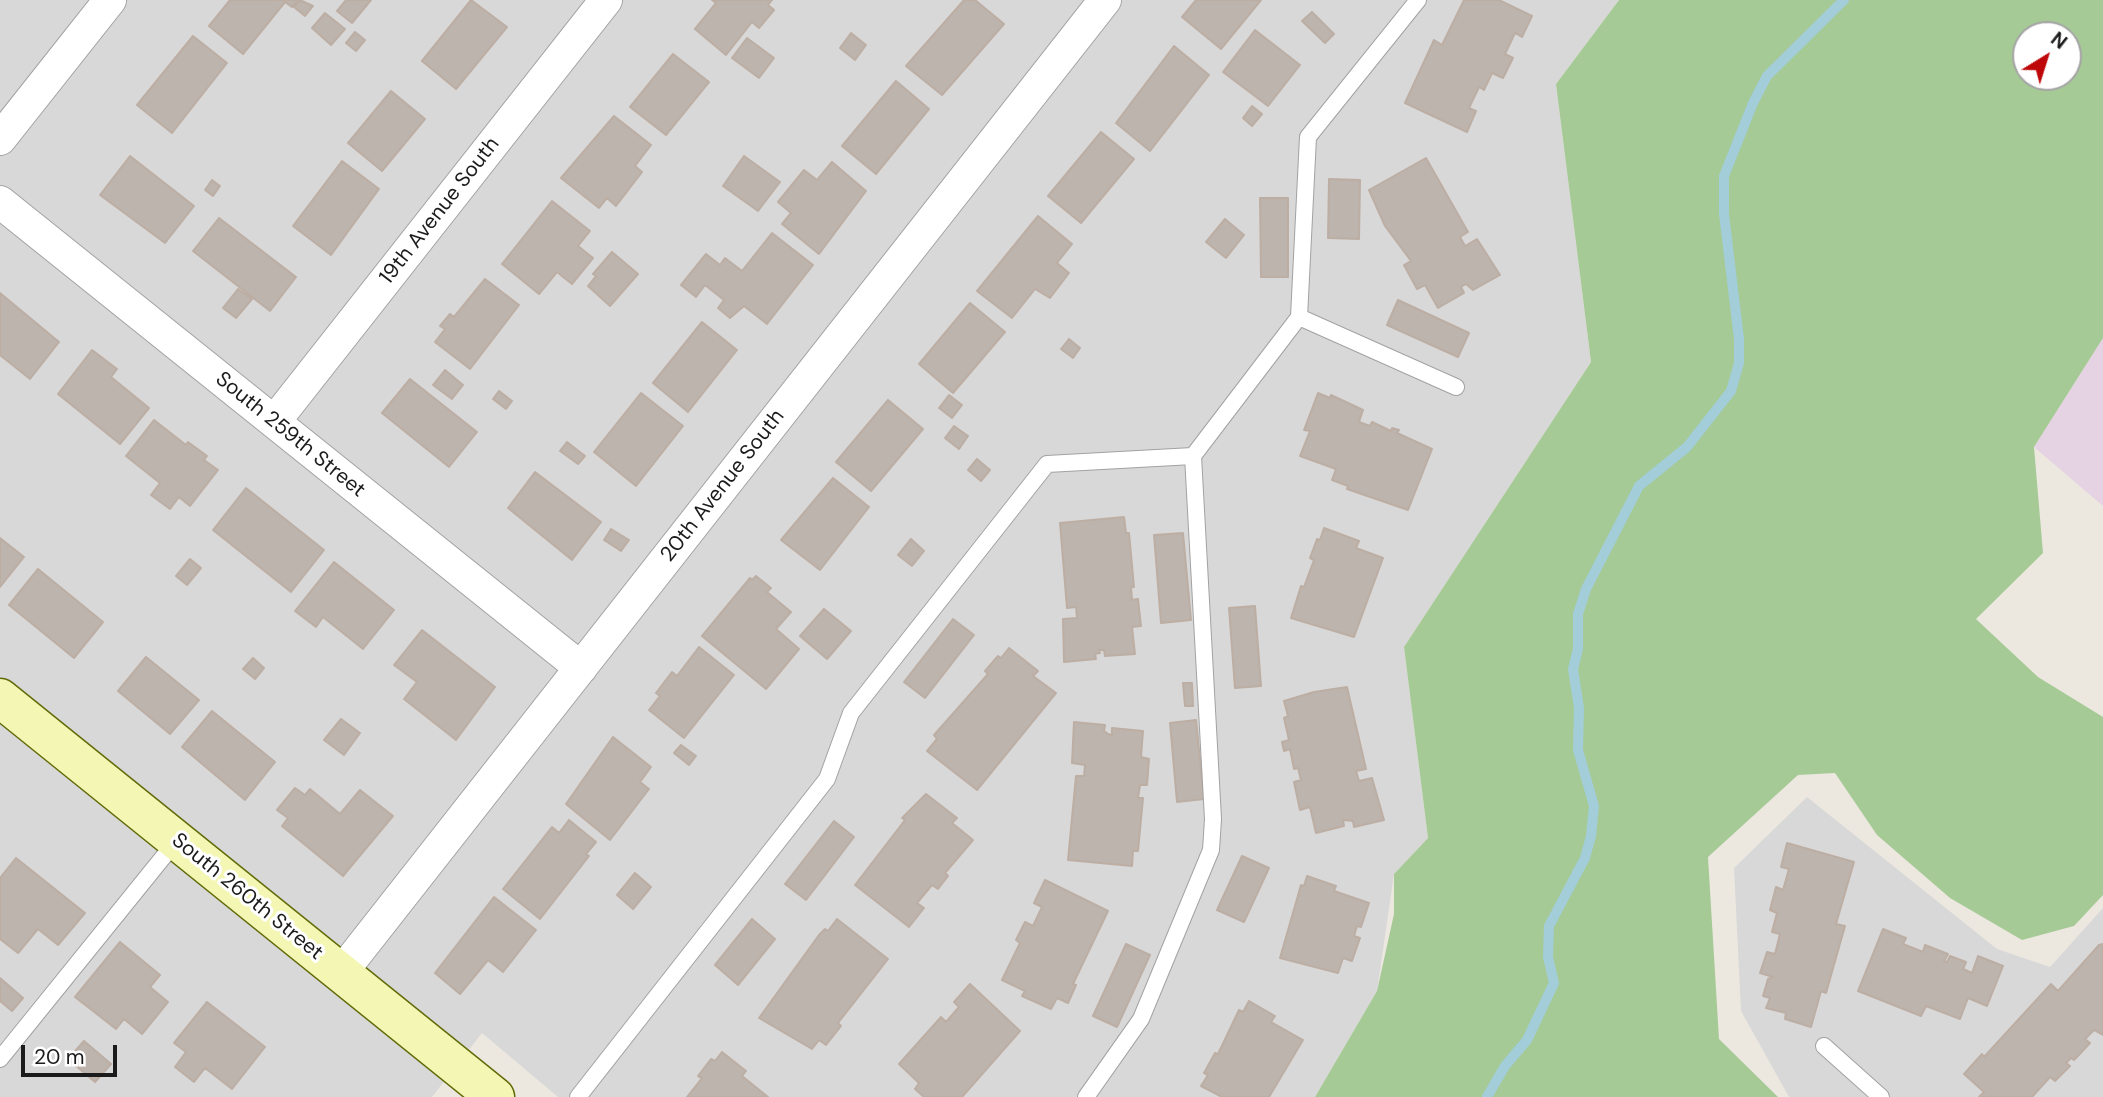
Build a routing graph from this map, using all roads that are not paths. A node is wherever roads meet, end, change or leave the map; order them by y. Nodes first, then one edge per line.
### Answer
1 (110, 0) edge
2 (606, 0) edge
3 (1105, 0) edge
4 (1418, 0) edge
5 (0, 139) edge
6 (0, 202) edge
7 (1299, 317) junction
8 (1456, 387) dead end
9 (274, 422) junction
10 (1193, 456) junction
11 (581, 668) junction
12 (0, 698) edge
13 (177, 840) junction
14 (341, 973) junction
15 (1824, 1046) dead end
16 (0, 1059) edge
17 (495, 1097) edge
18 (578, 1097) edge
19 (1086, 1097) edge
20 (1881, 1097) edge

1 - 5 street
2 - 9 street, 19th Avenue South
3 - 11 street, 20th Avenue South
4 - 7 lane
6 - 9 street, South 259th Street
7 - 8 lane
7 - 10 lane
9 - 11 street, South 259th Street
10 - 18 lane
10 - 19 lane
11 - 14 street, 20th Avenue South
12 - 13 main road, South 260th Street
13 - 14 main road, South 260th Street
13 - 16 lane
14 - 17 main road, South 260th Street
15 - 20 lane

